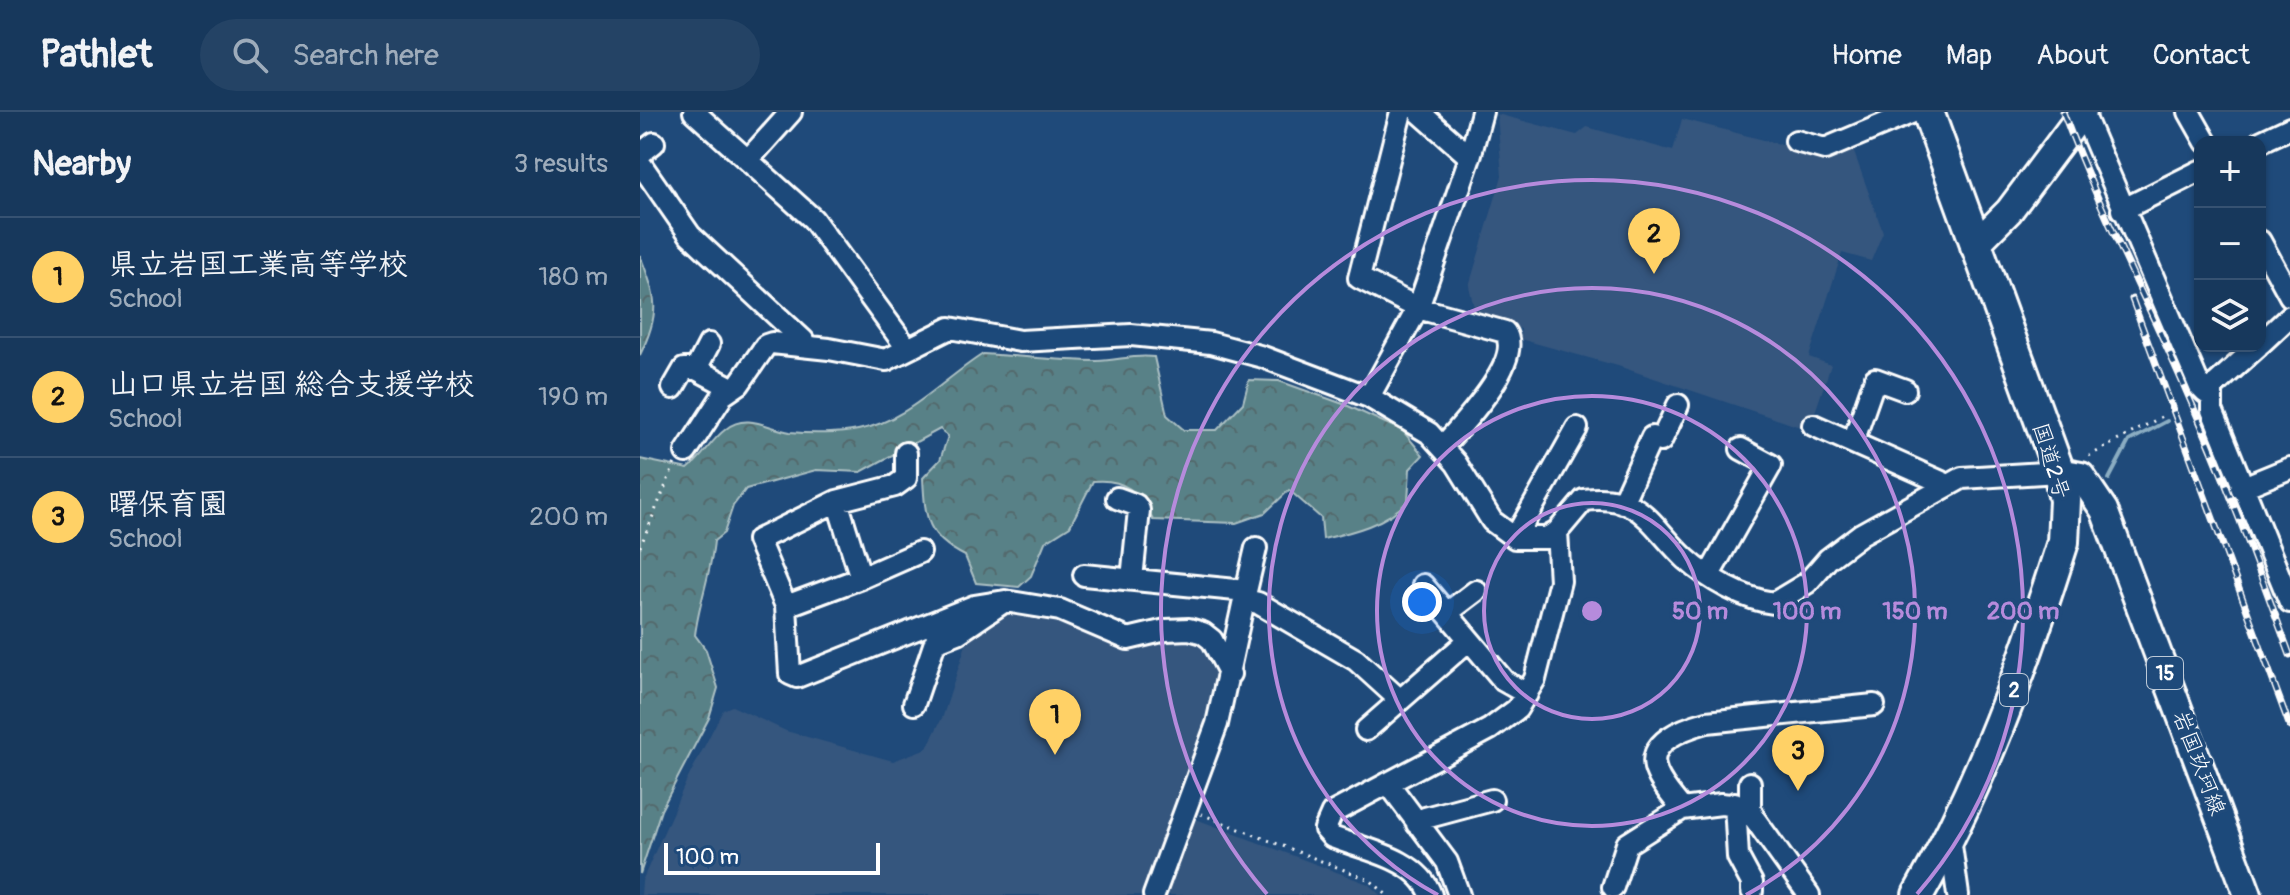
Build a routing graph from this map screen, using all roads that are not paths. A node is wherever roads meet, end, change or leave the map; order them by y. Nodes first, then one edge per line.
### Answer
1 (791, 112) edge
2 (1401, 112) edge
3 (1419, 112) edge
4 (1482, 112) edge
5 (1913, 112) edge
6 (1928, 112) edge
7 (2083, 112) edge
8 (2189, 112) edge
9 (700, 114) edge
10 (2290, 128) edge
11 (2203, 136) edge
12 (2266, 139) edge
13 (1796, 141) dead end
14 (1470, 157) junction
15 (748, 160) junction
16 (640, 163) edge
17 (2194, 174) edge
18 (2122, 210) junction
19 (1974, 246) junction
20 (2266, 252) edge
21 (2290, 296) edge
22 (1418, 308) junction
23 (2290, 316) edge
24 (2266, 338) edge
25 (709, 344) dead end
26 (803, 345) junction
27 (907, 348) junction
28 (2253, 352) edge
29 (696, 369) junction
30 (730, 387) junction
31 (673, 388) dead end
32 (1905, 390) dead end
33 (1369, 397) junction
34 (2213, 397) junction
35 (1678, 405) dead end
36 (1813, 425) dead end
37 (1577, 428) dead end
38 (1853, 442) junction
39 (1443, 446) junction
40 (1741, 449) dead end
41 (686, 452) road end
42 (906, 453) dead end
43 (2290, 468) edge
44 (2059, 472) junction
45 (1948, 485) junction
46 (2241, 488) junction
47 (1117, 498) dead end
48 (837, 501) junction
49 (1622, 503) junction
50 (1557, 532) junction
51 (1515, 538) junction
52 (1256, 548) dead end
53 (920, 552) dead end
54 (1084, 575) dead end
55 (1709, 575) junction
56 (861, 578) junction
57 (1132, 579) junction
58 (1423, 585) dead end
59 (1476, 591) dead end
60 (1246, 596) junction
61 (1005, 601) junction
62 (2290, 602) edge
63 (786, 606) junction
64 (1447, 613) junction
65 (1469, 640) junction
66 (1230, 674) junction
67 (1527, 694) junction
68 (1400, 700) junction
69 (914, 704) dead end
70 (1874, 705) dead end
71 (1366, 730) dead end
72 (1388, 783) junction
73 (1750, 783) dead end
74 (1492, 800) dead end
75 (1742, 805) junction
76 (1682, 809) junction
77 (1417, 824) junction
78 (1950, 838) junction
79 (1613, 887) dead end
80 (1752, 891) dead end
81 (1154, 895) edge
82 (1431, 895) edge
83 (1459, 895) edge
84 (1809, 895) edge
85 (1918, 895) edge
86 (1958, 895) edge
87 (2248, 895) edge

1 - 15 street
2 - 22 street
3 - 14 street
4 - 14 street
5 - 13 street
6 - 19 highway, 国道2号 / 2
7 - 18 street
7 - 19 main road
8 - 11 street
9 - 15 street
10 - 12 street
14 - 22 street
15 - 27 street
16 - 26 street
17 - 18 street
18 - 34 street
19 - 44 highway, 国道2号 / 2
20 - 21 street
22 - 33 street
22 - 39 street
23 - 24 street
25 - 29 street
26 - 27 street
26 - 30 street
27 - 33 street
28 - 34 street
29 - 30 street
29 - 31 street
30 - 41 street
32 - 38 street
33 - 39 street
34 - 46 street
35 - 49 street
36 - 38 street
37 - 51 street
38 - 45 street
39 - 51 street
40 - 55 street
42 - 48 street
43 - 46 street
44 - 45 street
44 - 78 highway, 国道2号 / 2
44 - 87 main road, 岩国玖珂線 / 15
45 - 55 street
46 - 62 street
47 - 57 street
48 - 56 street
48 - 63 street
49 - 50 street
49 - 55 street
50 - 51 street
50 - 67 street
52 - 60 street
53 - 56 street
54 - 57 street
56 - 63 street
57 - 60 street
58 - 64 street
59 - 64 street
60 - 66 street
60 - 68 street
61 - 63 street
61 - 66 street
61 - 69 street
64 - 65 street
65 - 67 street
65 - 68 street
66 - 81 street
67 - 72 street
68 - 71 street
70 - 76 street
72 - 77 street
72 - 82 street
73 - 75 street
74 - 77 street
75 - 76 street
75 - 80 street
75 - 84 street
76 - 79 street
77 - 83 street
78 - 85 highway, 国道2号 / 2
78 - 86 street

